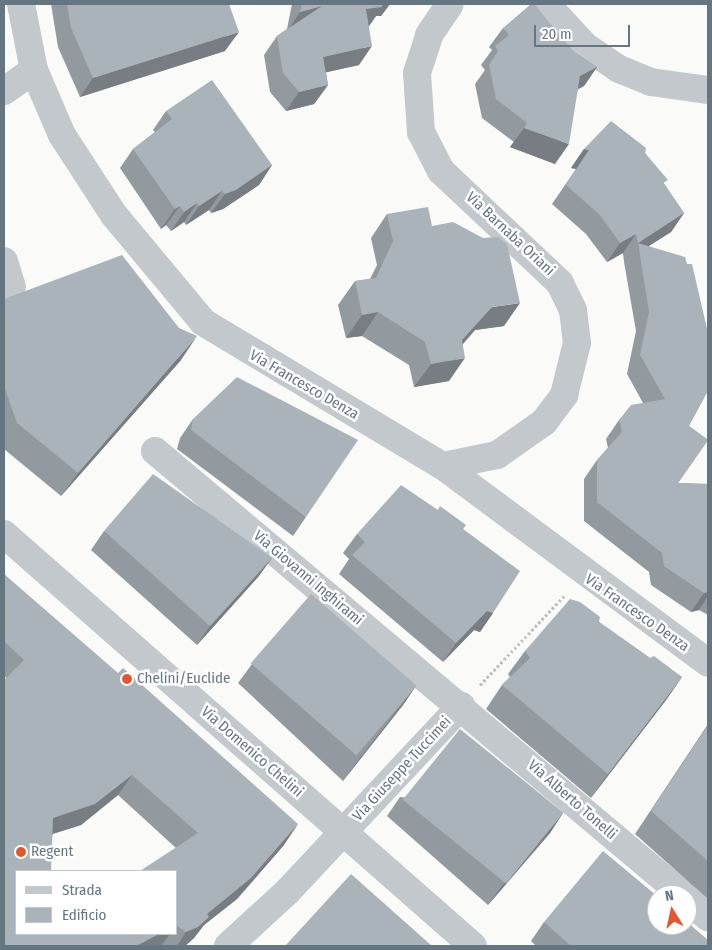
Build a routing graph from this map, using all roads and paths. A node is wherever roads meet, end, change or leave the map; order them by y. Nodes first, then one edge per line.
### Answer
1 (21, 4) edge
2 (450, 4) edge
3 (546, 4) edge
4 (34, 70) junction
5 (708, 90) edge
6 (4, 91) edge
7 (4, 261) edge
8 (12, 287) dead end
9 (155, 450) dead end
10 (443, 466) junction
11 (4, 534) edge
12 (569, 590) dead end
13 (708, 664) edge
14 (461, 706) junction
15 (342, 832) junction
16 (671, 885) edge
17 (697, 908) edge
18 (708, 917) edge
19 (228, 946) edge
20 (473, 946) edge

1 - 4 street, Via Francesco Denza
2 - 10 street, Via Barnaba Oriani
3 - 5 street
4 - 6 street
4 - 10 street, Via Francesco Denza
7 - 8 street
9 - 14 street, Via Giovanni Inghirami
10 - 13 street, Via Francesco Denza
11 - 15 street, Via Domenico Chelini
12 - 14 path
14 - 15 street, Via Giuseppe Tuccimei
14 - 16 street, Via Alberto Tonelli
15 - 19 street, Via Giuseppe Tuccimei
15 - 20 street, Via Domenico Chelini
17 - 18 street

